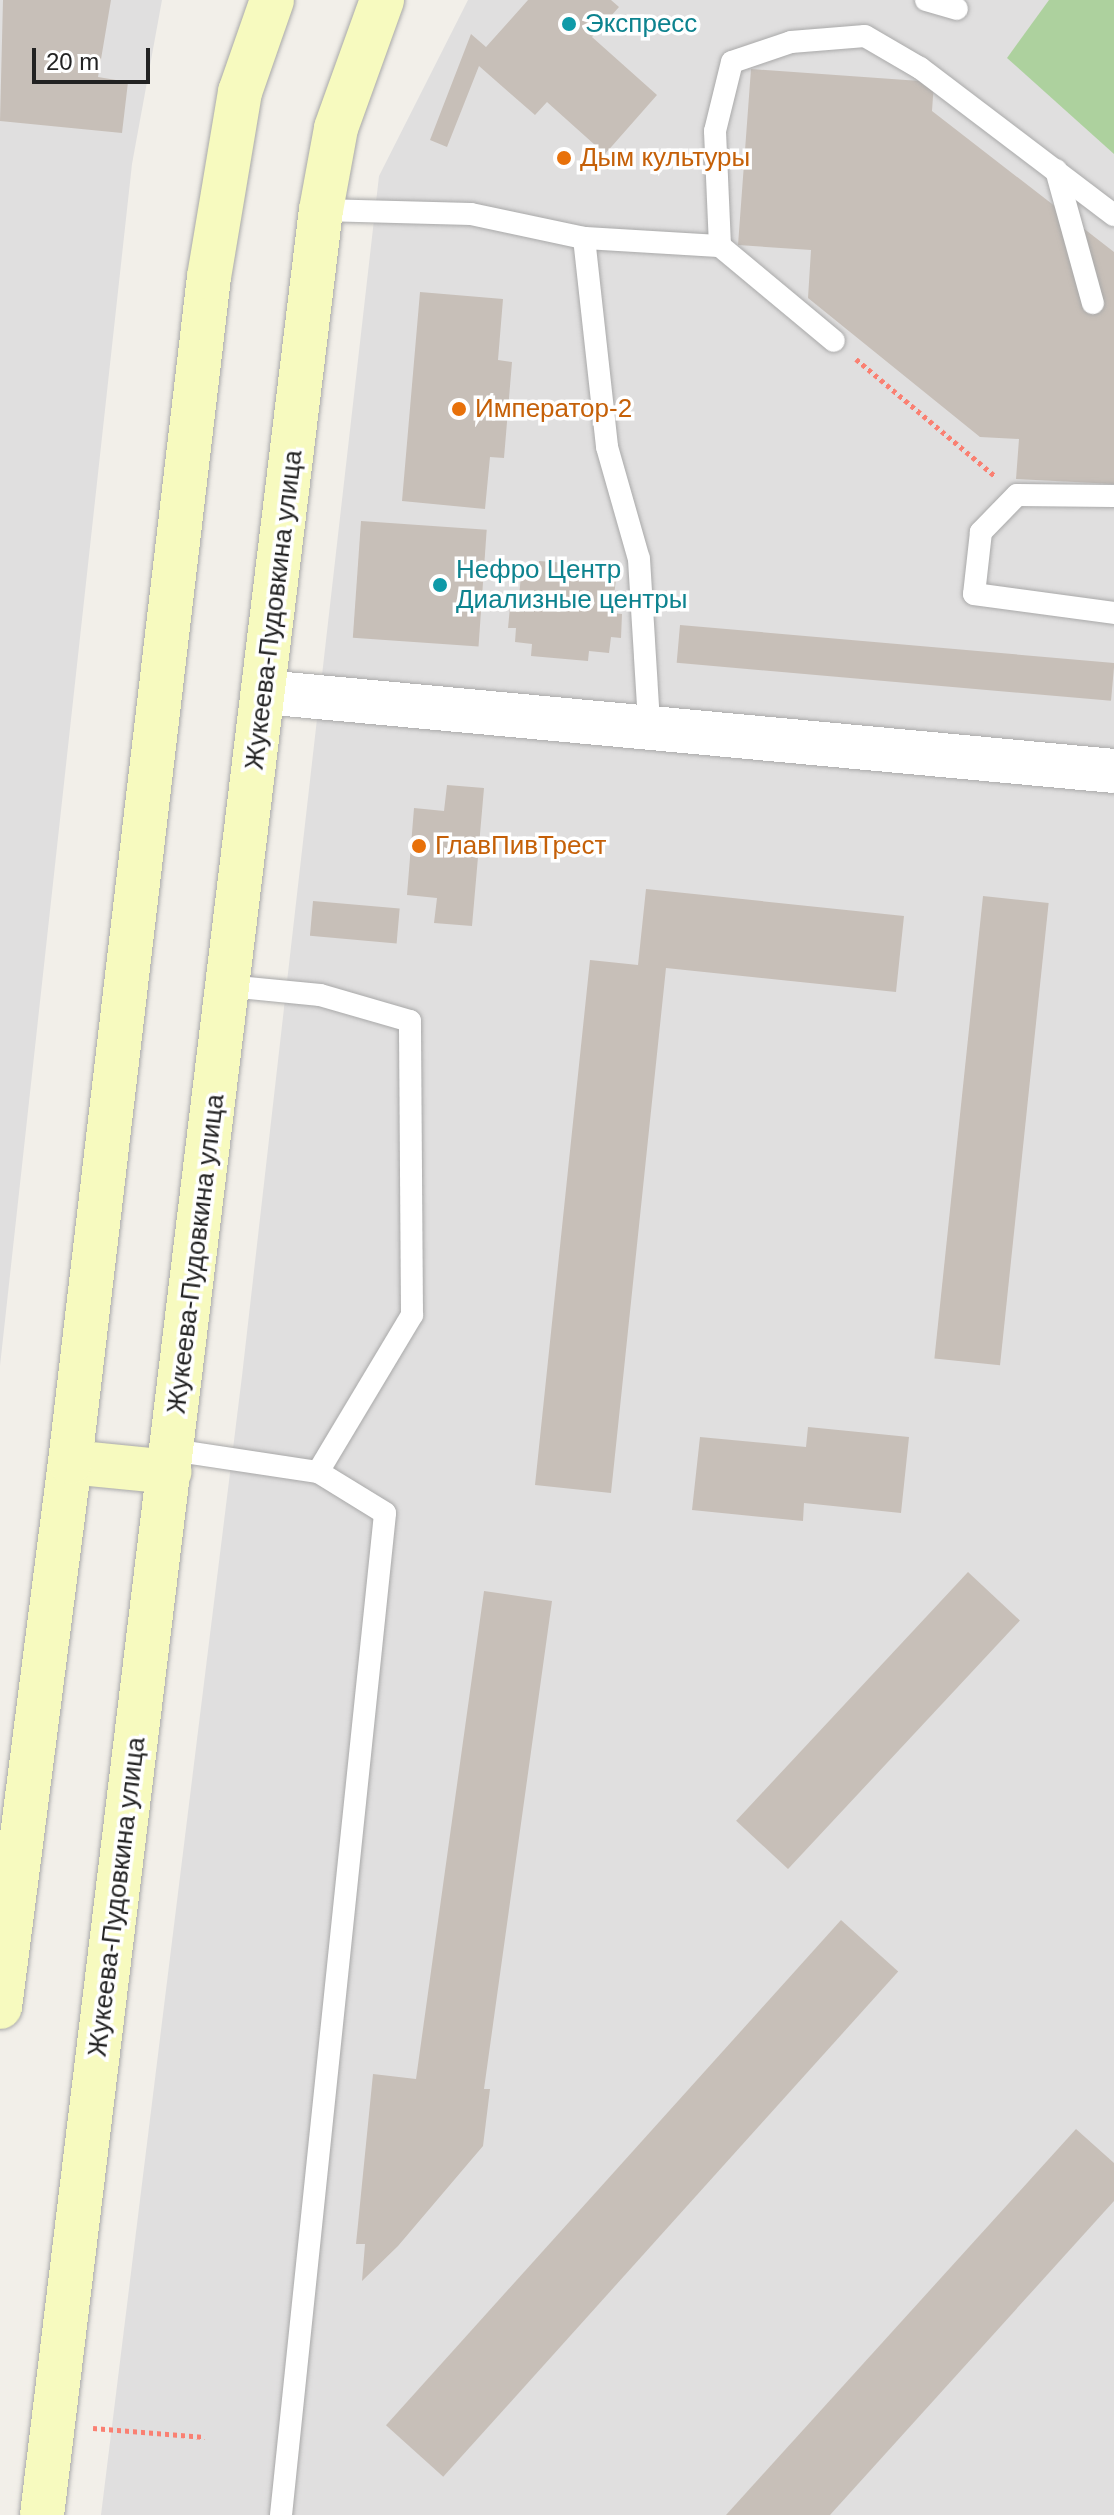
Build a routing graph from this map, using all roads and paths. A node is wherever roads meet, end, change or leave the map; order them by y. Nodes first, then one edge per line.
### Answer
1 (272, 0) edge
2 (382, 0) edge
3 (926, 0) edge
4 (957, 9) dead end
5 (1056, 170) junction
6 (321, 210) junction
7 (1114, 215) edge
8 (584, 238) junction
9 (720, 246) junction
10 (1093, 303) dead end
11 (834, 341) joint
12 (1017, 495) junction
13 (1114, 496) edge
14 (1114, 613) edge
15 (264, 692) junction
16 (649, 724) junction
17 (1114, 771) edge
18 (229, 986) junction
19 (171, 1461) junction
20 (70, 1462) junction
21 (318, 1472) junction
22 (0, 2007) edge
23 (51, 2425) junction
24 (205, 2437) dead end
25 (42, 2515) edge
26 (281, 2515) edge

1 - 20 main road
2 - 6 main road, Жукеева-Пудовкина улица
3 - 4 lane
5 - 7 lane
5 - 9 lane
5 - 10 lane
6 - 8 lane
6 - 15 main road, Жукеева-Пудовкина улица
8 - 9 lane
8 - 16 lane
9 - 11 lane
11 - 12 path
12 - 13 lane
12 - 14 lane
15 - 16 street
15 - 18 main road, Жукеева-Пудовкина улица
16 - 17 street
18 - 19 main road, Жукеева-Пудовкина улица
18 - 21 lane
19 - 20 main road
19 - 21 lane
19 - 23 main road, Жукеева-Пудовкина улица
20 - 22 main road
21 - 26 lane
23 - 24 path
23 - 25 main road, Жукеева-Пудовкина улица

